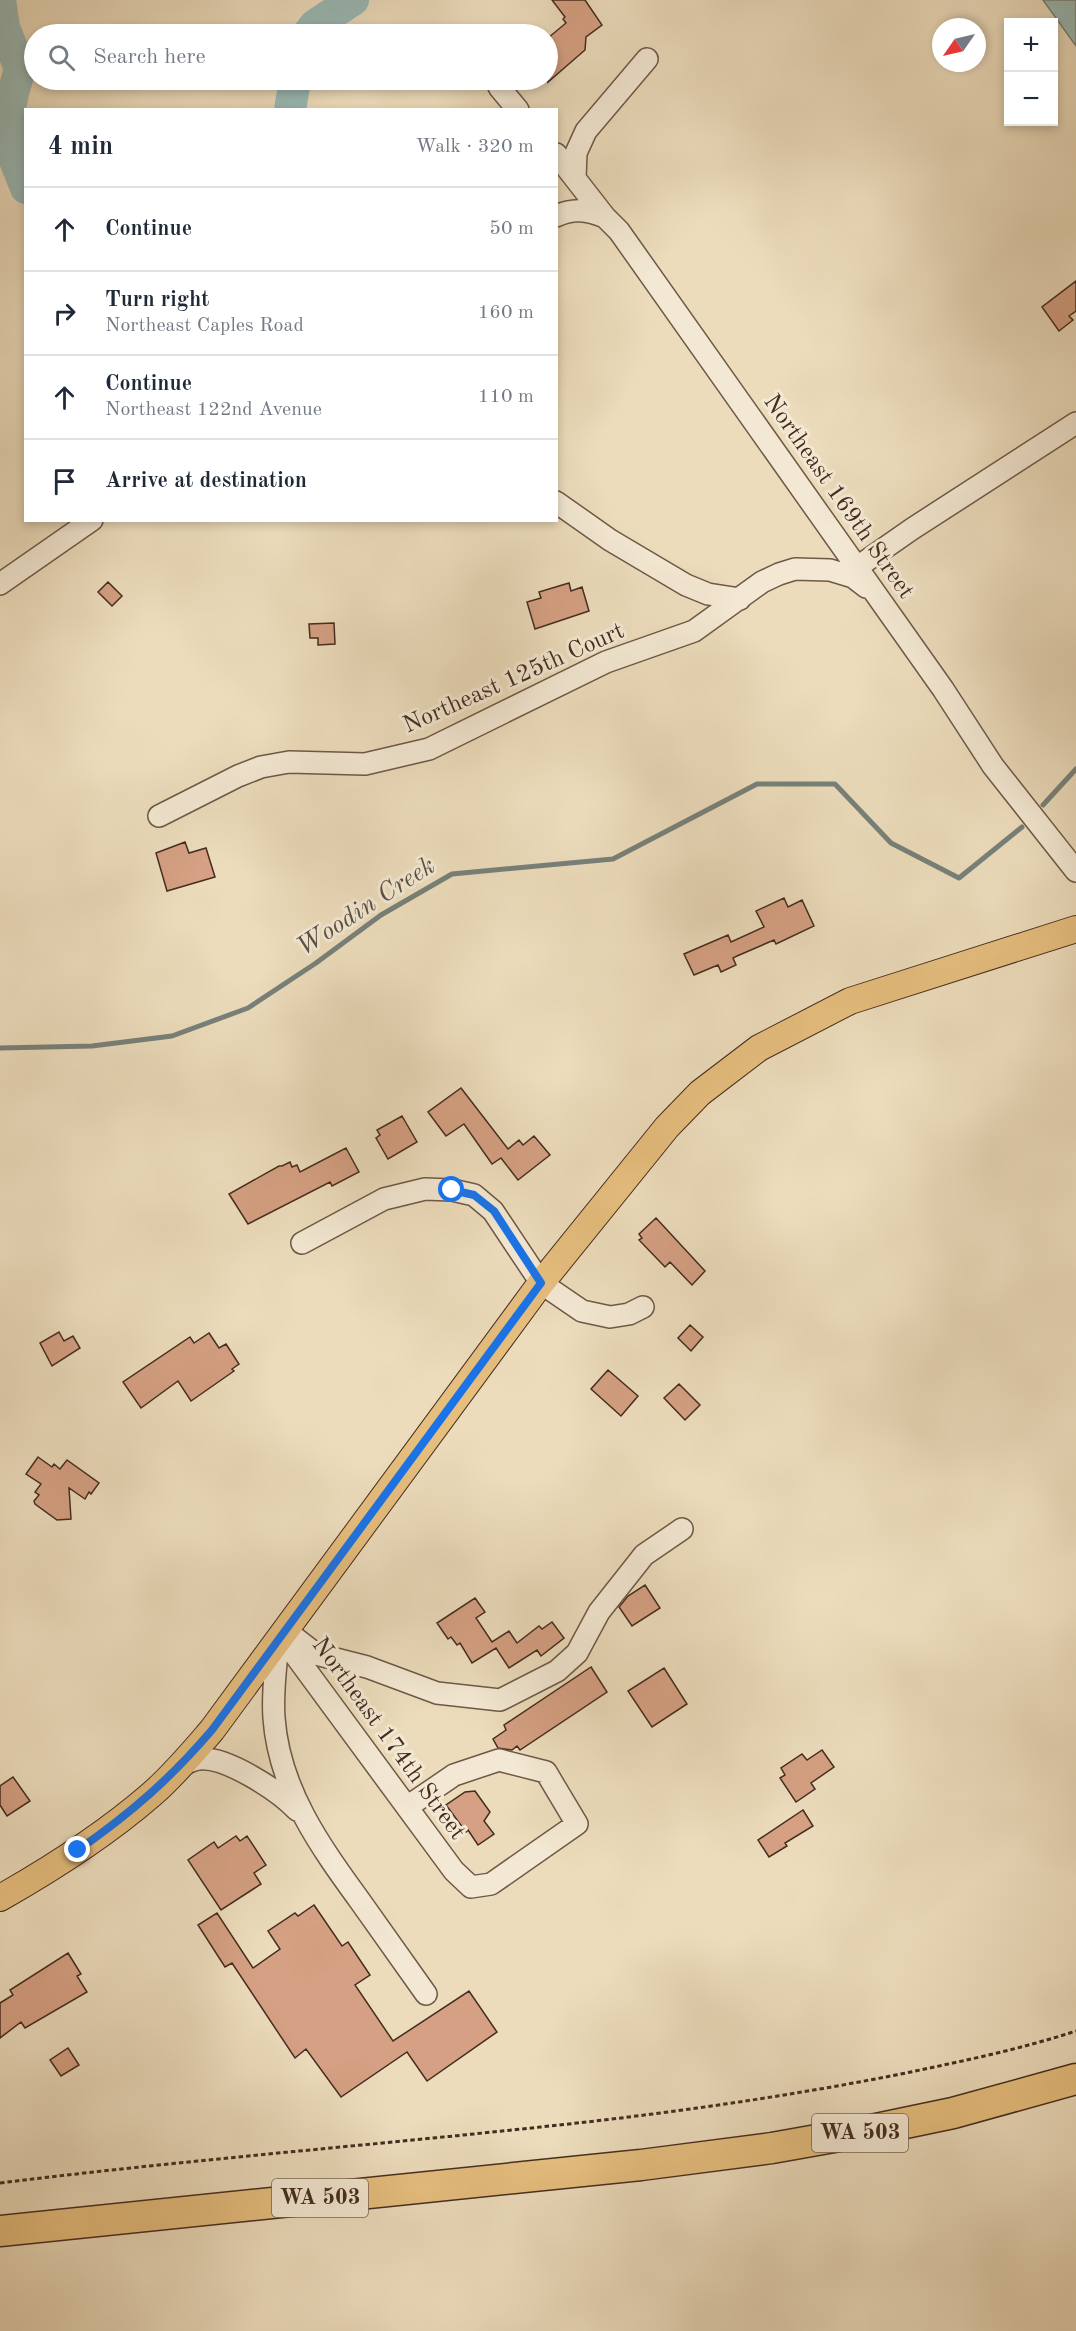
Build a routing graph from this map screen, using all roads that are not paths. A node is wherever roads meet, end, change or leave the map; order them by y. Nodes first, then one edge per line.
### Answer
1 (647, 59) dead end
2 (501, 90) edge
3 (516, 108) edge
4 (558, 157) edge
5 (575, 178) junction
6 (558, 215) edge
7 (605, 217) junction
8 (1076, 423) edge
9 (558, 503) edge
10 (89, 522) edge
11 (856, 568) junction
12 (0, 584) edge
13 (873, 593) junction
14 (740, 598) junction
15 (159, 816) dead end
16 (1076, 871) edge
17 (1076, 929) edge
18 (302, 1243) dead end
19 (541, 1283) junction
20 (643, 1307) dead end
21 (682, 1529) dead end
22 (282, 1636) junction
23 (182, 1765) junction
24 (406, 1807) junction
25 (305, 1820) junction
26 (0, 1898) edge
27 (426, 1994) dead end
28 (1076, 2079) edge
29 (0, 2231) edge

1 - 5 street
2 - 3 street
4 - 5 street, Northeast 169th Street
5 - 7 street, Northeast 169th Street
6 - 7 street
7 - 11 street, Northeast 169th Street
8 - 11 street
9 - 14 street
10 - 12 street
11 - 13 street, Northeast 169th Street
13 - 14 street, Northeast 125th Court
13 - 16 street, Northeast 169th Street
14 - 15 street, Northeast 125th Court
17 - 19 main road
18 - 19 street
19 - 20 street
19 - 22 main road
21 - 22 street
22 - 23 main road
22 - 24 street, Northeast 174th Street
22 - 25 street
23 - 25 street
23 - 26 main road
24 - 24 street, Northeast 174th Street
25 - 27 street
28 - 29 highway, WA 503

